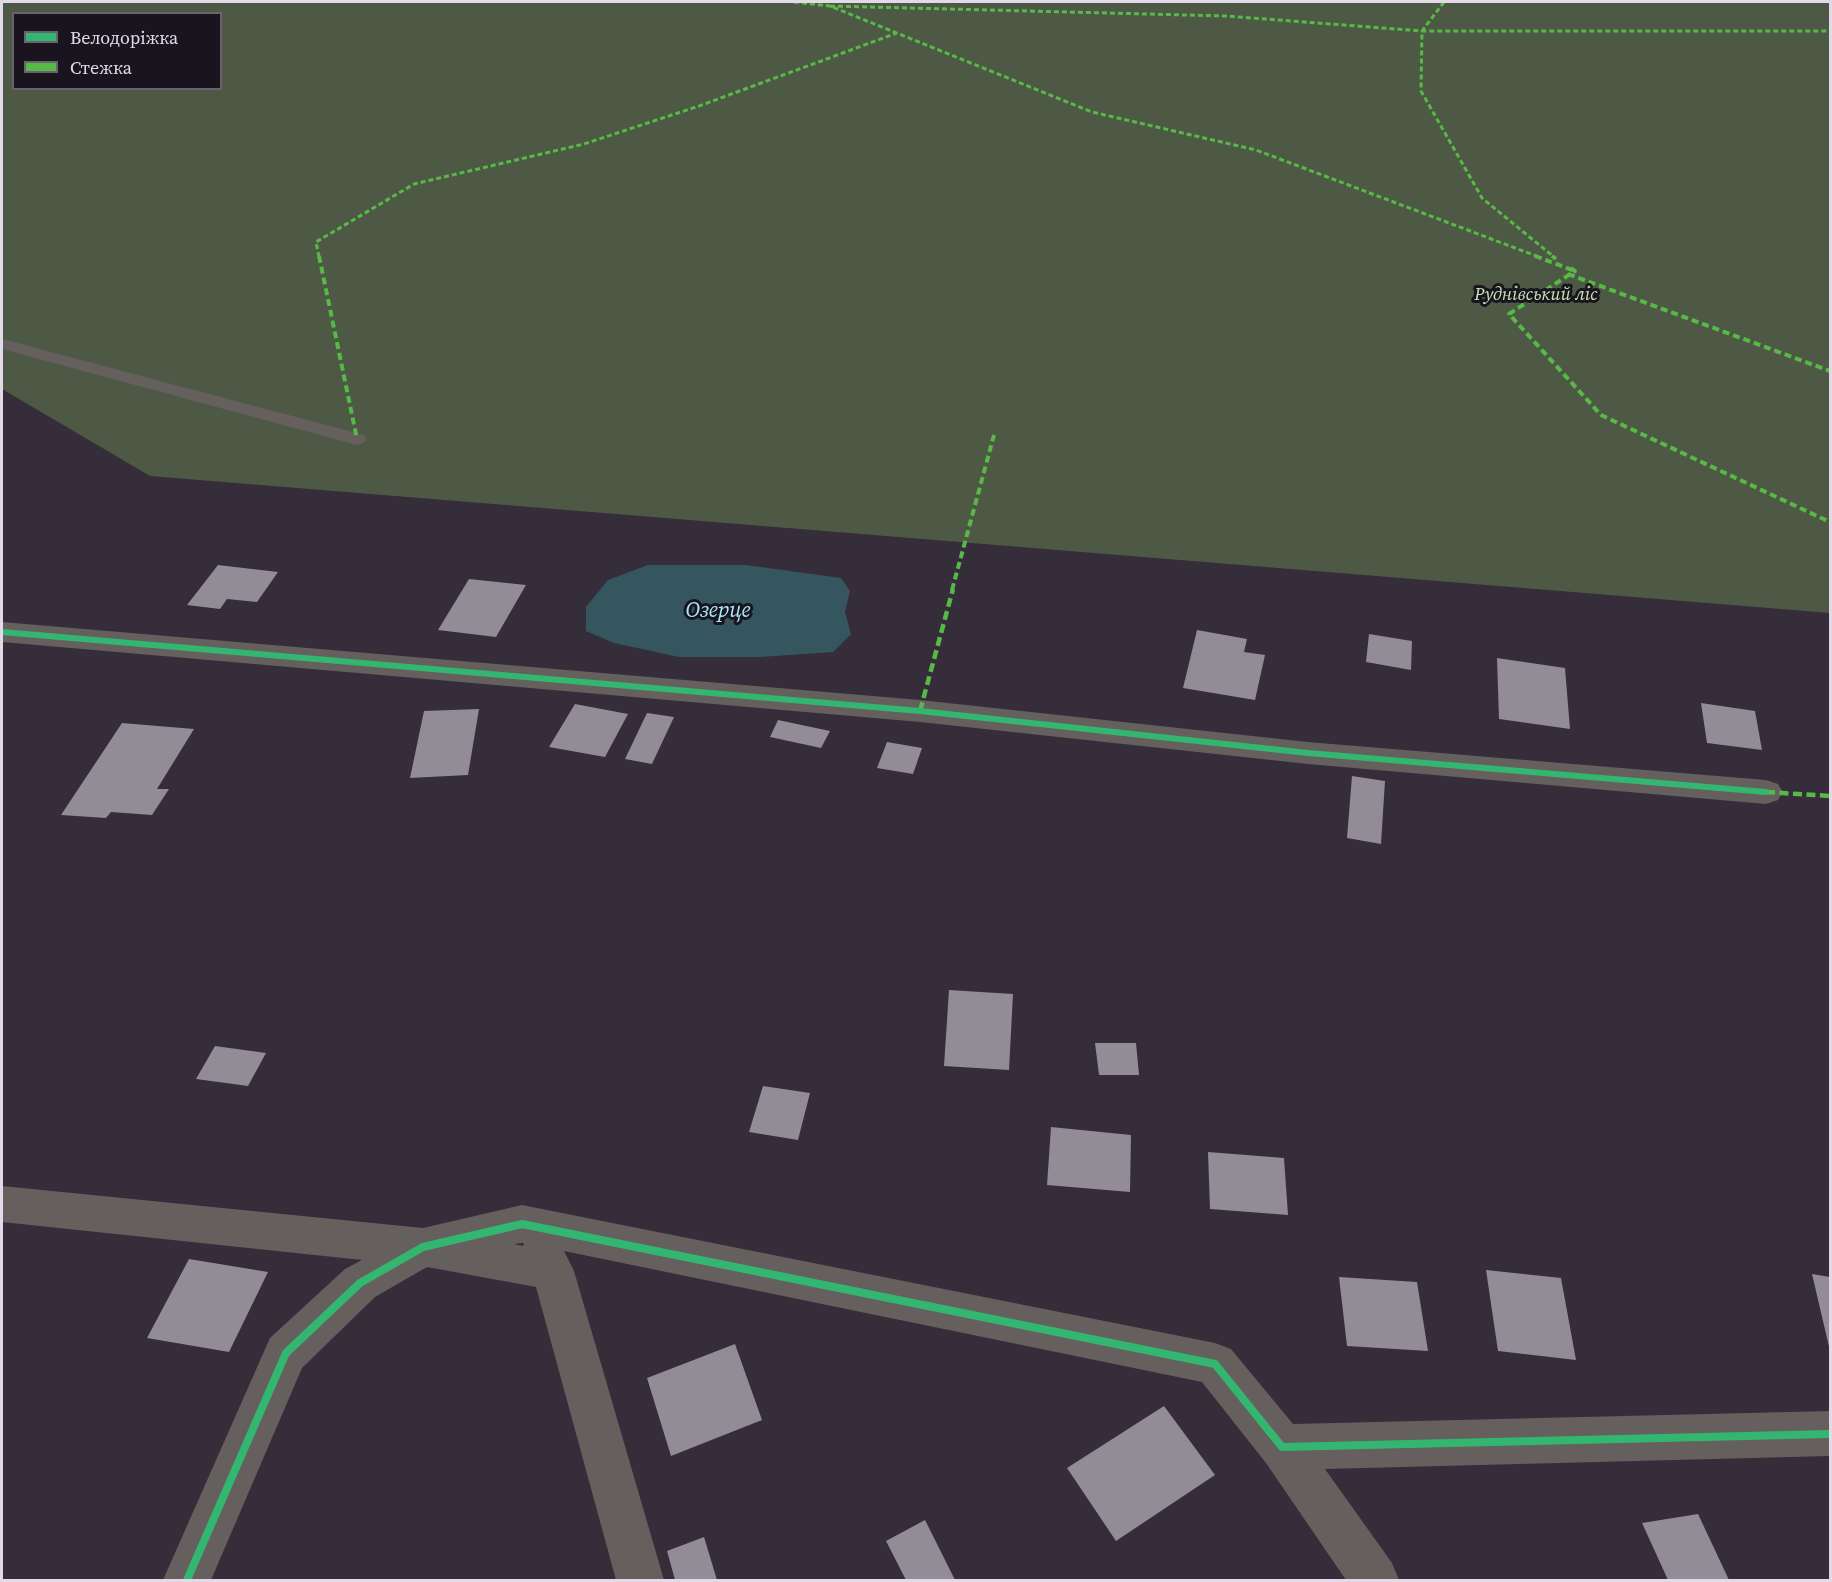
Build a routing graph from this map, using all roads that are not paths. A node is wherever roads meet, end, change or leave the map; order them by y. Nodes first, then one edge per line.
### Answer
1 (2, 344) edge
2 (357, 439) dead end
3 (2, 633) edge
4 (1766, 792) dead end
5 (2, 1203) edge
6 (522, 1224) junction
7 (423, 1247) junction
8 (553, 1271) junction
9 (1830, 1434) edge
10 (1282, 1447) junction
11 (187, 1581) edge
12 (639, 1581) edge
13 (1375, 1581) edge

1 - 2 lane
3 - 4 street
5 - 7 street
6 - 7 street
6 - 8 street
6 - 10 street
7 - 8 street
7 - 11 street
8 - 12 street
9 - 10 street
10 - 13 street

